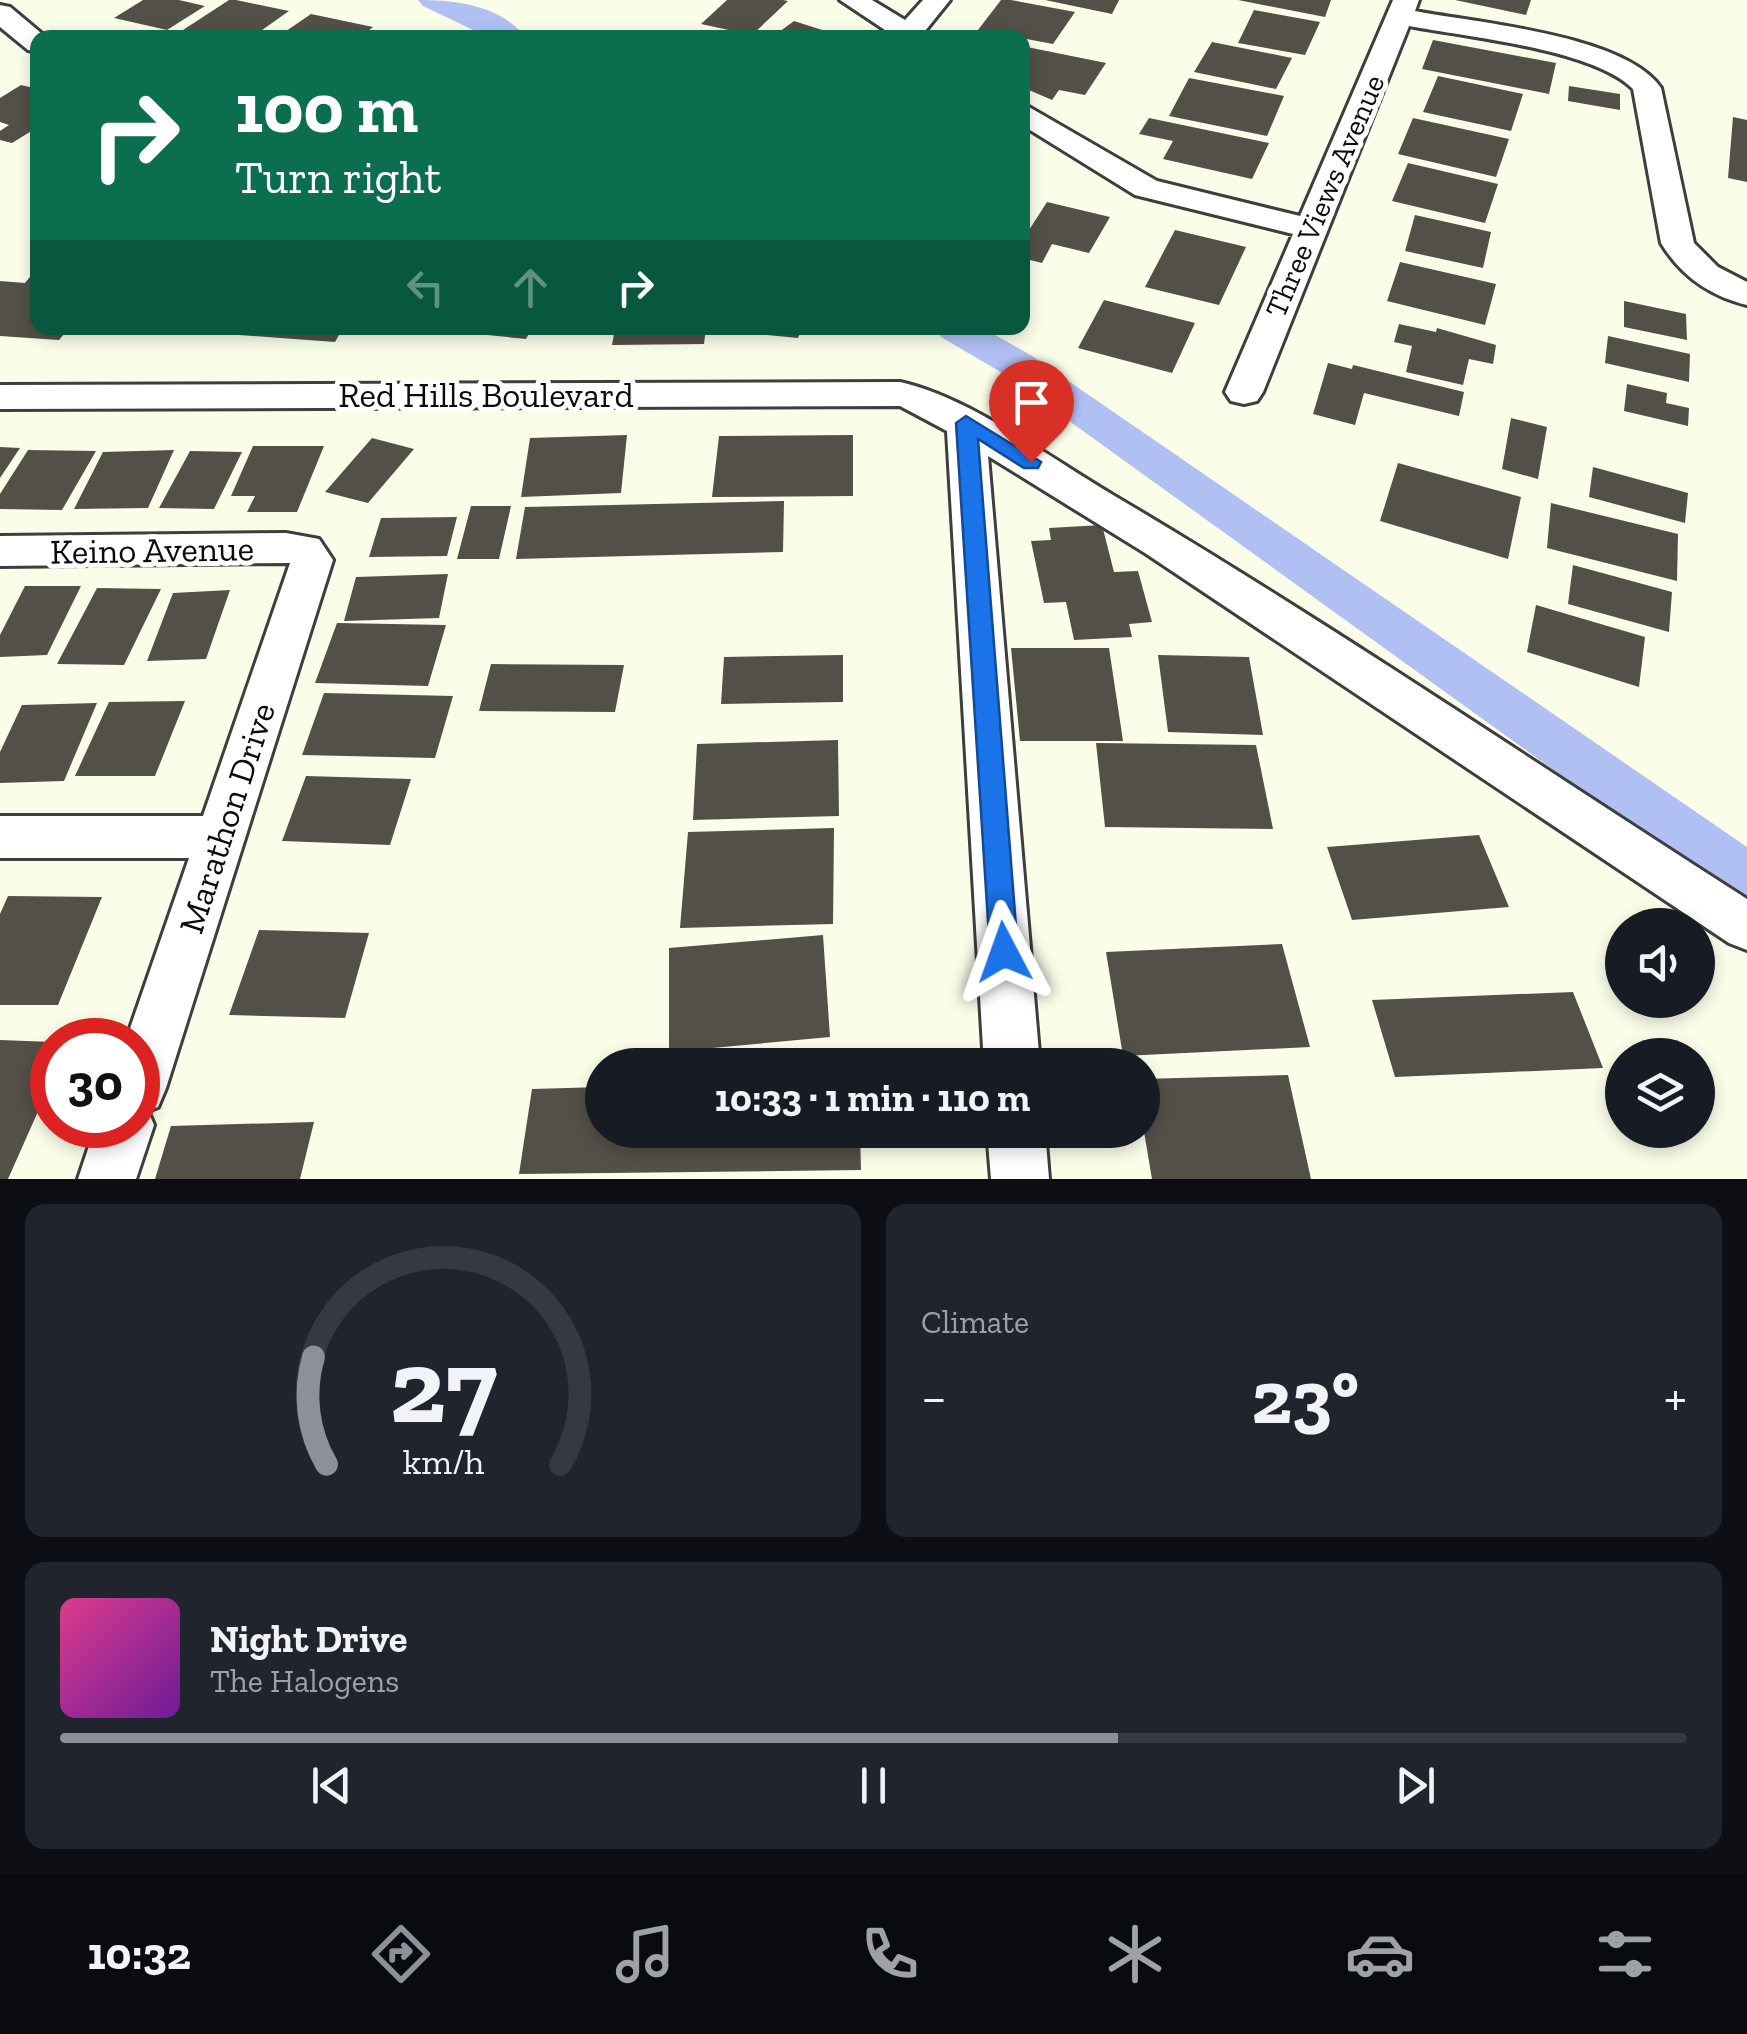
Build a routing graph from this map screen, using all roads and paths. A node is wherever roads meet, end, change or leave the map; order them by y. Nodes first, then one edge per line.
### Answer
1 (854, 0) edge
2 (937, 0) edge
3 (1403, 8) edge
4 (0, 12) edge
5 (905, 30) edge
6 (916, 30) edge
7 (30, 37) edge
8 (1030, 117) edge
9 (1312, 229) junction
10 (1747, 295) edge
11 (1244, 392) dead end
12 (0, 397) edge
13 (966, 423) junction
14 (304, 550) joint
15 (0, 552) edge
16 (222, 837) junction
17 (0, 838) edge
18 (1747, 928) edge
19 (160, 1022) edge
20 (1011, 1048) edge
21 (117, 1148) edge
22 (1017, 1148) edge
23 (107, 1179) edge
24 (1020, 1179) edge

1 - 5 street
2 - 6 street
3 - 9 street, Three Views Avenue
3 - 10 street
4 - 7 street
8 - 9 street
9 - 11 street, Three Views Avenue
12 - 13 street, Red Hills Boulevard
13 - 18 street, Red Hills Boulevard
13 - 20 street
14 - 15 street, Keino Avenue
14 - 16 street, Marathon Drive
16 - 17 street
16 - 19 street, Marathon Drive
21 - 23 street
22 - 24 street

